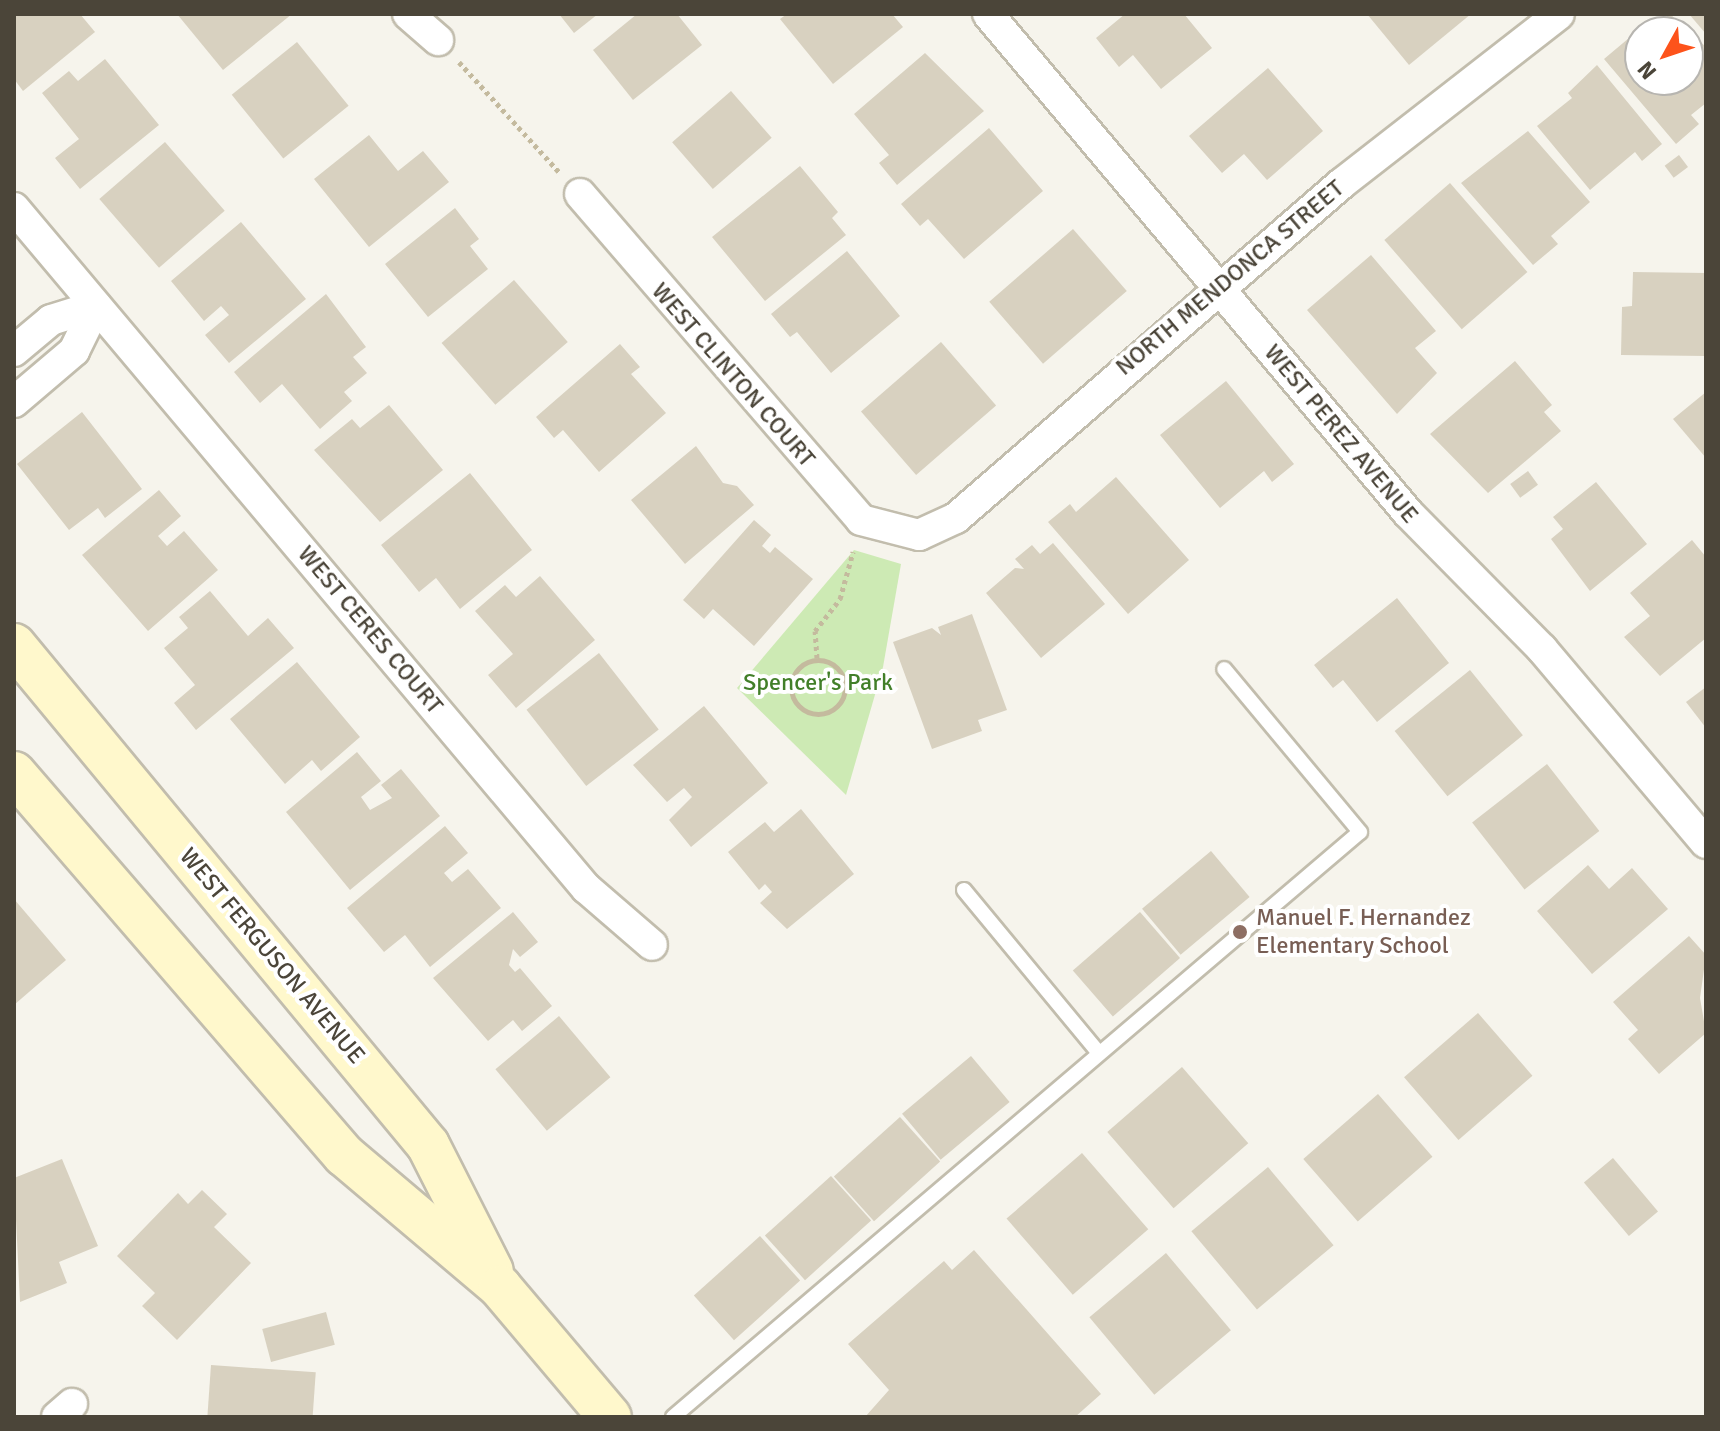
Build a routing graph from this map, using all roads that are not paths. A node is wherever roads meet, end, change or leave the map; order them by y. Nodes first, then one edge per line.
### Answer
1 (408, 14) edge
2 (988, 14) edge
3 (1559, 14) edge
4 (438, 40) road end
5 (580, 194) road end
6 (14, 208) edge
7 (1217, 288) junction
8 (96, 306) junction
9 (14, 351) edge
10 (14, 402) edge
11 (902, 536) joint
12 (14, 645) edge
13 (1224, 669) dead end
14 (14, 773) edge
15 (1706, 843) edge
16 (964, 890) dead end
17 (652, 945) dead end
18 (1098, 1052) junction
19 (500, 1287) junction
20 (610, 1417) edge
21 (673, 1417) edge

1 - 4 street
2 - 7 street, WEST PEREZ AVENUE
3 - 7 street, NORTH MENDONCA STREET
5 - 11 street, WEST CLINTON COURT
6 - 8 street, WEST CERES COURT
7 - 11 street, NORTH MENDONCA STREET
7 - 15 street, WEST PEREZ AVENUE
8 - 9 street
8 - 10 street
8 - 17 street, WEST CERES COURT
12 - 19 street, WEST FERGUSON AVENUE
13 - 18 lane
14 - 19 street, WEST FERGUSON AVENUE
16 - 18 lane
18 - 21 lane
19 - 20 street, WEST FERGUSON AVENUE

